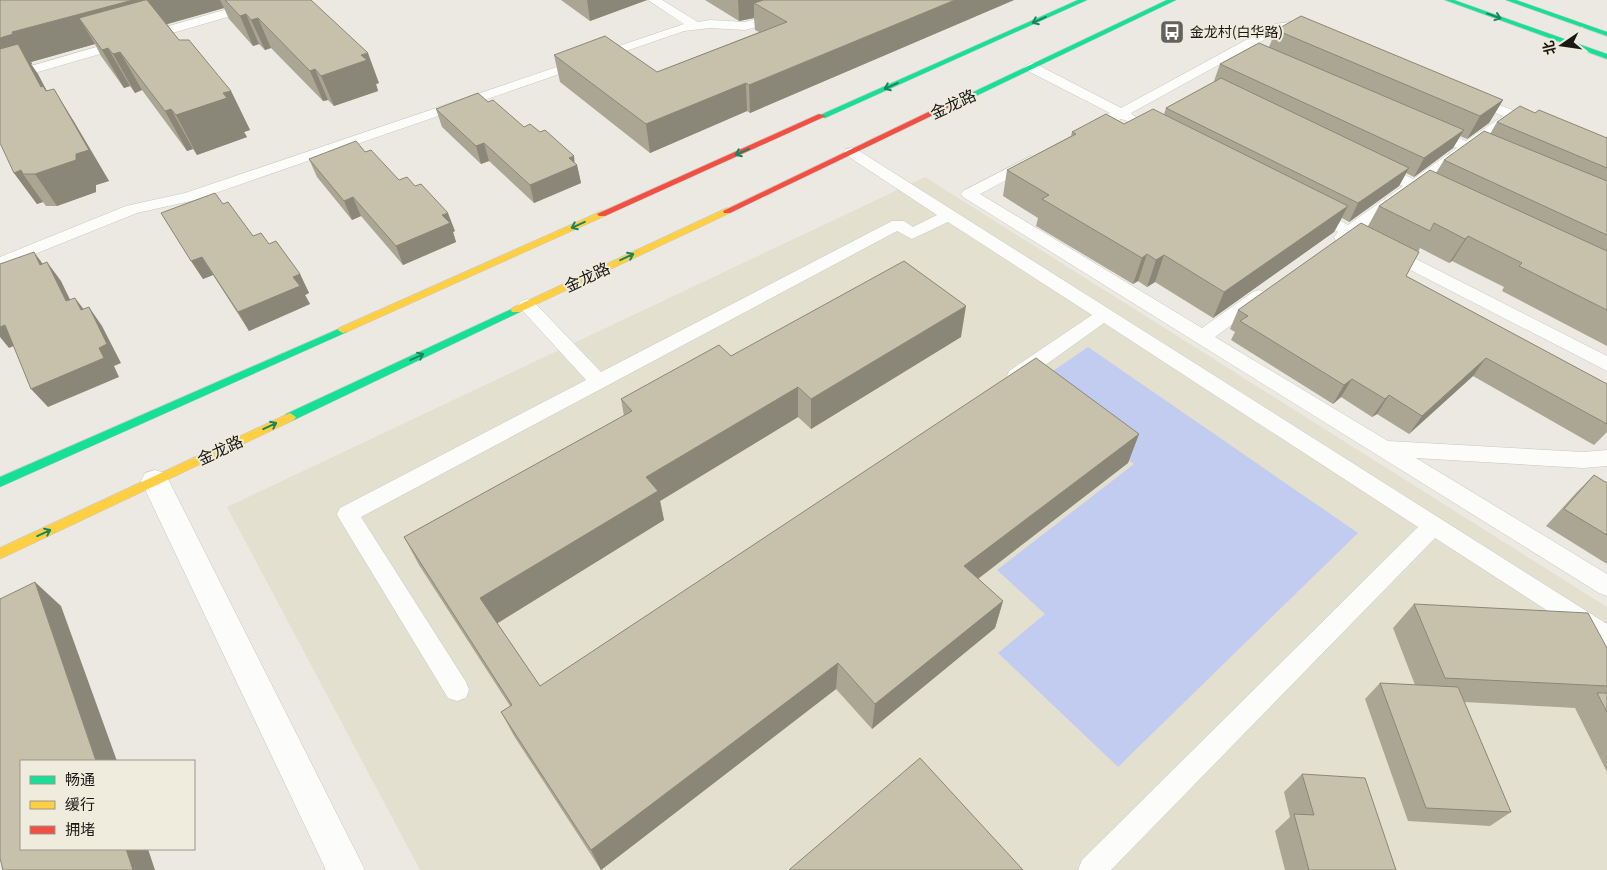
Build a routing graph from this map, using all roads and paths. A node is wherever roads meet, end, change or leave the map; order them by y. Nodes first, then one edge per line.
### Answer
1 (272, 0) edge
2 (654, 0) edge
3 (1084, 0) edge
4 (1174, 0) edge
5 (1448, 0) edge
6 (1509, 0) edge
7 (796, 12) edge
8 (694, 25) junction
9 (1316, 33) edge
10 (1607, 34) edge
11 (1241, 48) junction
12 (1259, 56) edge
13 (1607, 57) edge
14 (1031, 67) junction
15 (1188, 76) junction
16 (0, 79) edge
17 (1205, 85) edge
18 (1459, 92) edge
19 (1120, 113) junction
20 (1513, 115) junction
21 (1147, 127) edge
22 (1422, 128) edge
23 (1547, 129) edge
24 (1078, 136) edge
25 (1468, 147) junction
26 (850, 152) junction
27 (1045, 154) edge
28 (1362, 160) edge
29 (1502, 162) edge
30 (1414, 185) junction
31 (1450, 202) edge
32 (1306, 209) edge
33 (949, 215) junction
34 (1350, 231) junction
35 (1326, 248) edge
36 (0, 263) edge
37 (1272, 287) edge
38 (527, 305) junction
39 (1104, 315) junction
40 (1202, 337) junction
41 (1607, 364) edge
42 (1014, 377) edge
43 (598, 382) junction
44 (1384, 449) junction
45 (1607, 458) edge
46 (154, 481) junction
47 (0, 482) edge
48 (1433, 526) junction
49 (0, 554) edge
50 (1607, 586) edge
51 (1607, 637) edge
52 (457, 690) dead end
53 (346, 870) edge
54 (1092, 870) edge

1 - 16 lane
2 - 8 lane
3 -> 47 main road
4 - 14 main road, 金龙路
5 -> 13 main road
6 - 10 main road
7 - 8 lane
8 - 36 lane
9 - 11 lane
11 - 12 lane
11 - 15 lane
14 - 19 lane
14 - 26 main road, 金龙路
15 - 17 lane
15 - 19 lane
18 - 20 lane
19 - 21 lane
19 - 24 lane
20 - 23 lane
20 - 25 lane
22 - 25 lane
25 - 29 lane
25 - 30 lane
26 - 33 lane
38 -> 26 main road, 金龙路
27 - 40 lane
28 - 30 lane
30 - 31 lane
30 - 34 lane
32 - 34 lane
33 - 39 lane
33 - 43 lane
34 - 35 lane
34 - 41 lane
37 - 40 lane
38 - 43 lane
46 -> 38 main road, 金龙路
39 - 42 lane
39 - 48 lane
40 - 44 lane
43 - 52 lane
44 - 45 lane
44 - 50 lane
49 -> 46 main road, 金龙路
46 - 53 street
48 - 51 lane
48 - 54 lane

